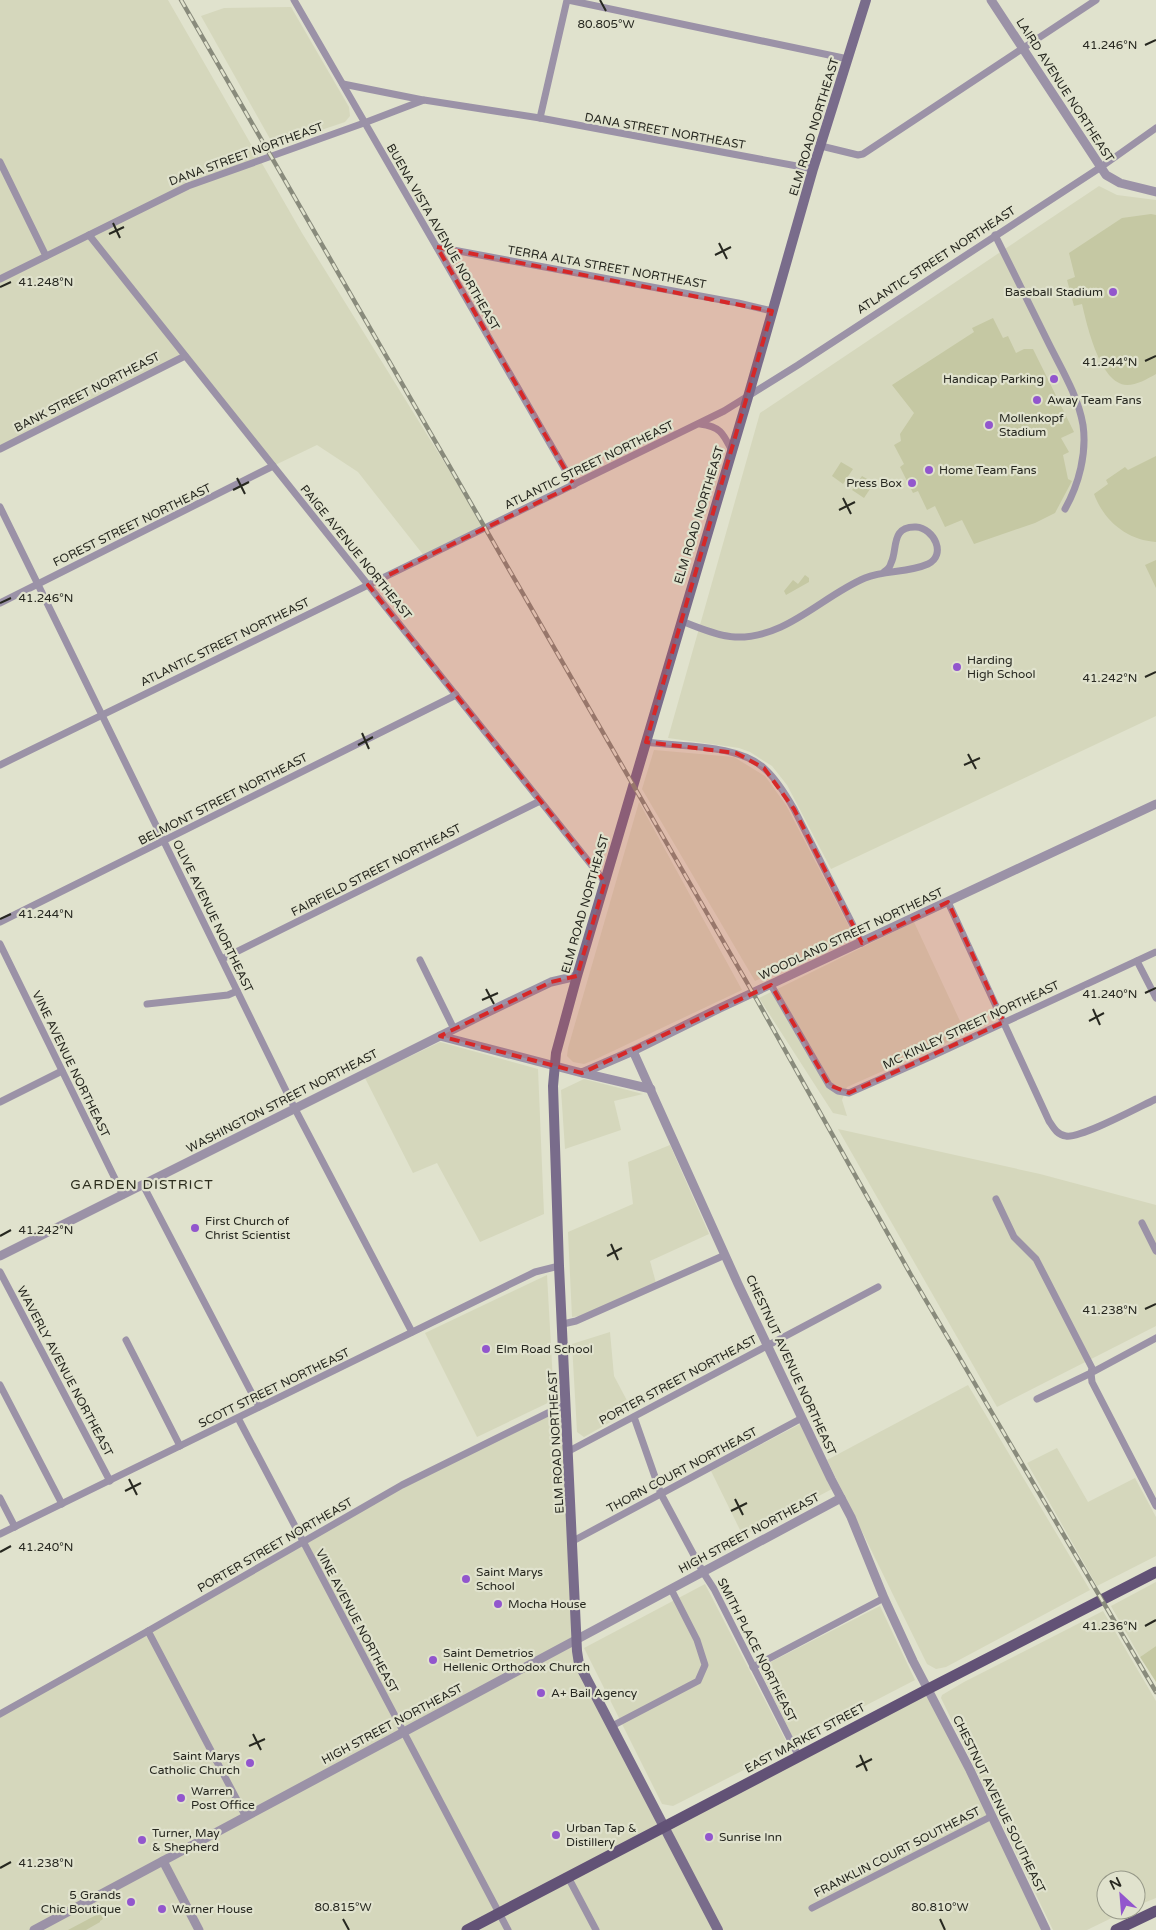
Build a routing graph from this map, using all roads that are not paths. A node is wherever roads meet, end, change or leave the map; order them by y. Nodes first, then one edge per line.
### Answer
1 (294, 0) edge
2 (567, 0) edge
3 (866, 0) edge
4 (990, 0) edge
5 (1096, 0) edge
6 (1023, 48) junction
7 (848, 59) junction
8 (343, 84) junction
9 (424, 100) junction
10 (540, 118) junction
11 (364, 123) junction
12 (1156, 128) edge
13 (821, 146) junction
14 (0, 162) edge
15 (1101, 167) junction
16 (813, 168) junction
17 (1156, 192) edge
18 (89, 235) junction
19 (995, 235) junction
20 (437, 247) junction
21 (46, 256) junction
22 (0, 279) edge
23 (772, 311) junction
24 (185, 356) junction
25 (748, 397) junction
26 (700, 424) junction
27 (0, 449) edge
28 (732, 451) junction
29 (273, 466) junction
30 (574, 485) junction
31 (0, 507) edge
32 (1065, 509) dead end
33 (884, 572) junction
34 (38, 584) junction
35 (368, 585) junction
36 (0, 603) edge
37 (681, 621) junction
38 (456, 695) junction
39 (102, 715) junction
40 (646, 742) junction
41 (0, 765) edge
42 (540, 800) junction
43 (1156, 804) edge
44 (164, 841) junction
45 (605, 882) junction
46 (948, 902) junction
47 (0, 922) edge
48 (862, 943) junction
49 (0, 944) edge
50 (1156, 952) edge
51 (222, 959) junction
52 (420, 960) dead end
53 (1137, 961) junction
54 (577, 976) junction
55 (771, 985) junction
56 (237, 991) junction
57 (1156, 998) edge
58 (147, 1004) dead end
59 (1004, 1022) junction
60 (454, 1029) junction
61 (440, 1036) junction
62 (633, 1051) junction
63 (554, 1066) junction
64 (62, 1072) junction
65 (582, 1073) junction
66 (651, 1089) junction
67 (1156, 1099) edge
68 (0, 1102) edge
69 (295, 1109) junction
70 (142, 1185) junction
71 (122, 1195) junction
72 (996, 1200) dead end
73 (1142, 1223) dead end
74 (1156, 1251) edge
75 (725, 1255) junction
76 (0, 1256) edge
77 (559, 1266) junction
78 (0, 1272) edge
79 (878, 1287) dead end
80 (562, 1324) junction
81 (412, 1332) junction
82 (1156, 1338) edge
83 (126, 1340) dead end
84 (768, 1345) junction
85 (1092, 1373) junction
86 (0, 1385) edge
87 (1037, 1399) dead end
88 (566, 1404) junction
89 (259, 1408) junction
90 (238, 1418) junction
91 (634, 1418) junction
92 (802, 1418) junction
93 (180, 1446) junction
94 (569, 1451) junction
95 (110, 1480) junction
96 (661, 1494) junction
97 (0, 1498) edge
98 (841, 1498) junction
99 (62, 1504) junction
100 (1156, 1506) edge
101 (15, 1527) junction
102 (0, 1534) edge
103 (573, 1541) junction
104 (303, 1542) junction
105 (703, 1572) junction
106 (1156, 1572) edge
107 (671, 1589) junction
108 (884, 1598) junction
109 (148, 1631) junction
110 (578, 1639) junction
111 (753, 1667) junction
112 (928, 1689) junction
113 (0, 1714) edge
114 (612, 1726) junction
115 (404, 1732) junction
116 (799, 1757) junction
117 (992, 1816) junction
118 (246, 1817) junction
119 (664, 1826) junction
120 (163, 1861) junction
121 (568, 1877) junction
122 (812, 1908) dead end
123 (1156, 1911) edge
124 (499, 1913) junction
125 (34, 1930) edge
126 (200, 1930) edge
127 (467, 1930) edge
128 (508, 1930) edge
129 (596, 1930) edge
130 (718, 1930) edge
131 (1046, 1930) edge
132 (1116, 1930) edge

1 - 8 street, BUENA VISTA AVENUE NORTHEAST
2 - 7 street
2 - 10 street
3 - 7 main road, ELM ROAD NORTHEAST
4 - 6 street, LAIRD AVENUE NORTHEAST
5 - 6 street
6 - 13 street
6 - 15 street, LAIRD AVENUE NORTHEAST
7 - 13 main road, ELM ROAD NORTHEAST
8 - 9 street, DANA STREET NORTHEAST
8 - 11 street, BUENA VISTA AVENUE NORTHEAST
9 - 10 street, DANA STREET NORTHEAST
9 - 11 street, DANA STREET NORTHEAST
10 - 16 street, DANA STREET NORTHEAST
11 - 18 street, DANA STREET NORTHEAST
11 - 20 street, BUENA VISTA AVENUE NORTHEAST
12 - 15 street, ATLANTIC STREET NORTHEAST
13 - 16 main road, ELM ROAD NORTHEAST
14 - 21 street
15 - 17 street, LAIRD AVENUE NORTHEAST
15 - 19 street, ATLANTIC STREET NORTHEAST
16 - 23 main road, ELM ROAD NORTHEAST
18 - 21 street, DANA STREET NORTHEAST
18 - 24 street, PAIGE AVENUE NORTHEAST
19 - 25 street, ATLANTIC STREET NORTHEAST
19 - 32 street
20 - 23 street, TERRA ALTA STREET NORTHEAST
20 - 30 street, BUENA VISTA AVENUE NORTHEAST
21 - 22 street, DANA STREET NORTHEAST
23 - 25 main road, ELM ROAD NORTHEAST
24 - 27 street, BANK STREET NORTHEAST
24 - 29 street, PAIGE AVENUE NORTHEAST
25 - 26 street, ATLANTIC STREET NORTHEAST
25 - 28 main road, ELM ROAD NORTHEAST
26 - 28 street
26 - 30 street, ATLANTIC STREET NORTHEAST
28 - 37 main road, ELM ROAD NORTHEAST
29 - 34 street, FOREST STREET NORTHEAST
29 - 35 street, PAIGE AVENUE NORTHEAST
30 - 35 street, ATLANTIC STREET NORTHEAST
31 - 34 street, OLIVE AVENUE NORTHEAST
33 - 33 street
33 - 37 street
34 - 36 street, FOREST STREET NORTHEAST
34 - 39 street, OLIVE AVENUE NORTHEAST
35 - 38 street, PAIGE AVENUE NORTHEAST
35 - 39 street, ATLANTIC STREET NORTHEAST
37 - 40 main road, ELM ROAD NORTHEAST
38 - 42 street, PAIGE AVENUE NORTHEAST
38 - 44 street, BELMONT STREET NORTHEAST
39 - 41 street, ATLANTIC STREET NORTHEAST
39 - 44 street, OLIVE AVENUE NORTHEAST
40 - 45 main road, ELM ROAD NORTHEAST
40 - 48 street
42 - 45 street, PAIGE AVENUE NORTHEAST
42 - 51 street, FAIRFIELD STREET NORTHEAST
43 - 46 street, WOODLAND STREET NORTHEAST
44 - 47 street, BELMONT STREET NORTHEAST
44 - 51 street, OLIVE AVENUE NORTHEAST
45 - 54 main road, ELM ROAD NORTHEAST
46 - 48 street, WOODLAND STREET NORTHEAST
46 - 59 street
48 - 55 street, WOODLAND STREET NORTHEAST
49 - 64 street, VINE AVENUE NORTHEAST
50 - 53 street, MC KINLEY STREET NORTHEAST
51 - 56 street, OLIVE AVENUE NORTHEAST
52 - 60 street
53 - 57 street
53 - 59 street, MC KINLEY STREET NORTHEAST
54 - 60 street, WASHINGTON STREET NORTHEAST
54 - 63 main road, ELM ROAD NORTHEAST
55 - 59 street, MC KINLEY STREET NORTHEAST
55 - 62 street, WOODLAND STREET NORTHEAST
56 - 58 street
56 - 69 street, OLIVE AVENUE NORTHEAST
59 - 67 street
60 - 61 street, WASHINGTON STREET NORTHEAST
61 - 63 street
61 - 69 street, WASHINGTON STREET NORTHEAST
62 - 65 street, WOODLAND STREET NORTHEAST
62 - 66 street, CHESTNUT AVENUE NORTHEAST
63 - 65 street
63 - 77 main road, ELM ROAD NORTHEAST
64 - 68 street
64 - 71 street, VINE AVENUE NORTHEAST
65 - 66 street
66 - 75 street, CHESTNUT AVENUE NORTHEAST
69 - 70 street, WASHINGTON STREET NORTHEAST
69 - 81 street, OLIVE AVENUE NORTHEAST
70 - 71 street, WASHINGTON STREET NORTHEAST
70 - 89 street
71 - 76 street, WASHINGTON STREET NORTHEAST
72 - 85 street
73 - 74 street
75 - 80 street
75 - 84 street, CHESTNUT AVENUE NORTHEAST
77 - 80 main road, ELM ROAD NORTHEAST
77 - 81 street, SCOTT STREET NORTHEAST
78 - 95 street, WAVERLY AVENUE NORTHEAST
79 - 84 street, PORTER STREET NORTHEAST
80 - 88 main road, ELM ROAD NORTHEAST
81 - 89 street, SCOTT STREET NORTHEAST
82 - 85 street
83 - 93 street
84 - 91 street, PORTER STREET NORTHEAST
84 - 92 street, CHESTNUT AVENUE NORTHEAST
85 - 87 street
85 - 100 street
86 - 99 street
88 - 94 main road, ELM ROAD NORTHEAST
88 - 104 street, PORTER STREET NORTHEAST
89 - 90 street, SCOTT STREET NORTHEAST
90 - 93 street, SCOTT STREET NORTHEAST
90 - 104 street, VINE AVENUE NORTHEAST
91 - 94 street, PORTER STREET NORTHEAST
91 - 96 street, SMITH PLACE NORTHEAST
92 - 96 street, THORN COURT NORTHEAST
92 - 98 street, CHESTNUT AVENUE NORTHEAST
93 - 95 street, SCOTT STREET NORTHEAST
94 - 103 main road, ELM ROAD NORTHEAST
95 - 99 street, SCOTT STREET NORTHEAST
96 - 103 street, THORN COURT NORTHEAST
96 - 105 street, SMITH PLACE NORTHEAST
97 - 101 street
98 - 105 street, HIGH STREET NORTHEAST
98 - 108 street, CHESTNUT AVENUE NORTHEAST
99 - 101 street, SCOTT STREET NORTHEAST
101 - 102 street, SCOTT STREET NORTHEAST
103 - 110 main road, ELM ROAD NORTHEAST
104 - 109 street, PORTER STREET NORTHEAST
104 - 115 street, VINE AVENUE NORTHEAST
105 - 107 street, HIGH STREET NORTHEAST
105 - 111 street, SMITH PLACE NORTHEAST
106 - 112 main road, EAST MARKET STREET
107 - 110 street, HIGH STREET NORTHEAST
107 - 114 street
108 - 111 street
108 - 112 street, CHESTNUT AVENUE NORTHEAST
109 - 113 street, PORTER STREET NORTHEAST
109 - 118 street
110 - 114 main road, ELM ROAD NORTHEAST
110 - 115 street, HIGH STREET NORTHEAST
111 - 116 street, SMITH PLACE NORTHEAST
112 - 116 main road, EAST MARKET STREET
112 - 117 street, CHESTNUT AVENUE SOUTHEAST
114 - 119 main road, ELM ROAD NORTHEAST
115 - 118 street, HIGH STREET NORTHEAST
115 - 124 street, VINE AVENUE NORTHEAST
116 - 119 main road, EAST MARKET STREET
117 - 122 street, FRANKLIN COURT SOUTHEAST
117 - 131 street, CHESTNUT AVENUE SOUTHEAST
118 - 120 street, HIGH STREET NORTHEAST
119 - 121 main road, EAST MARKET STREET
119 - 130 main road, ELM ROAD NORTHEAST
120 - 125 street, HIGH STREET NORTHEAST
120 - 126 street
121 - 124 main road, EAST MARKET STREET
121 - 129 street
123 - 132 main road
124 - 127 main road, EAST MARKET STREET
124 - 128 street, VINE AVENUE NORTHEAST

